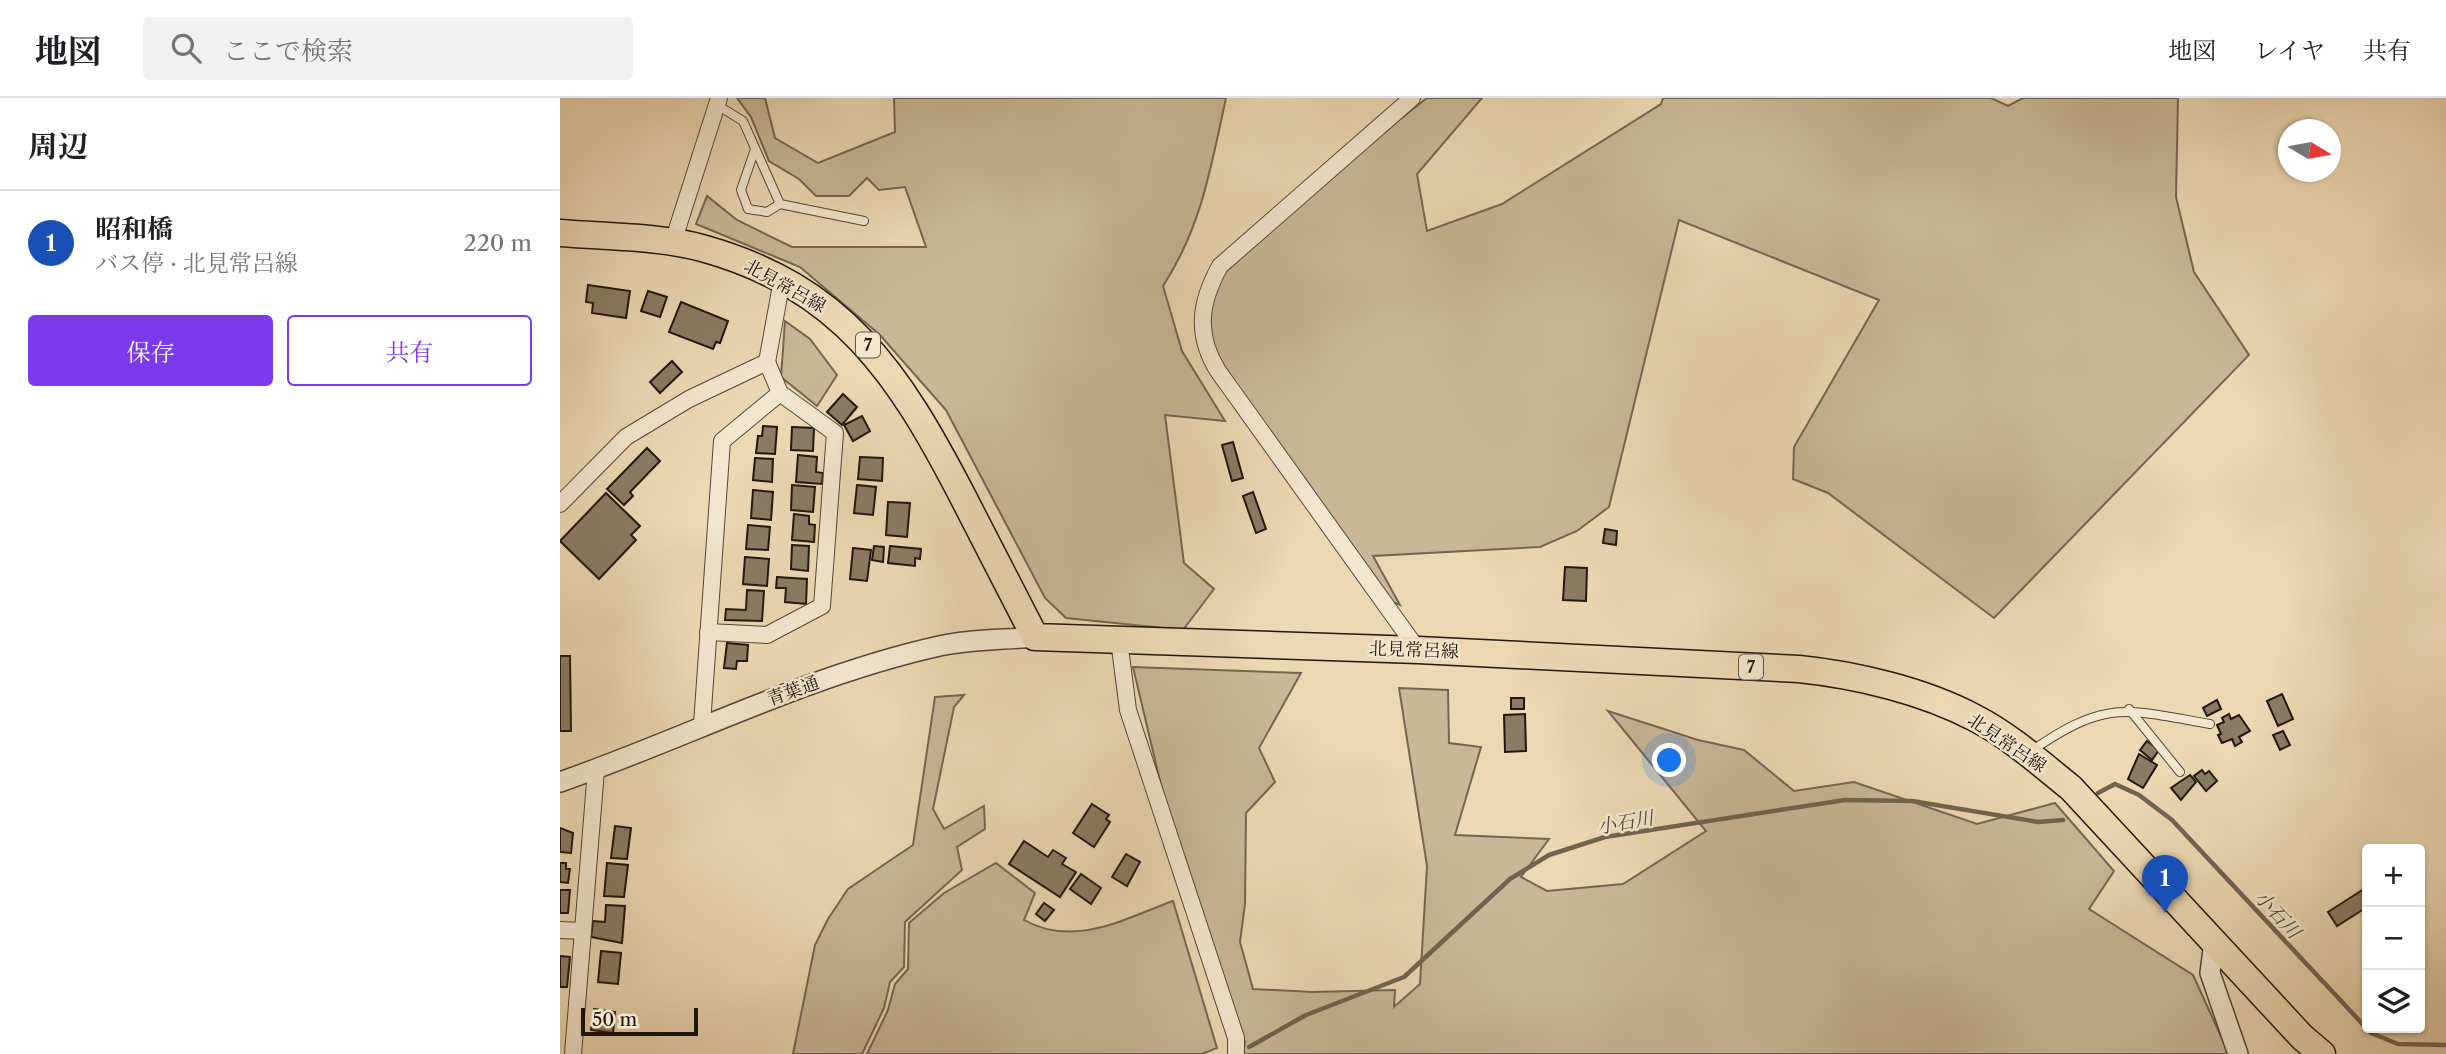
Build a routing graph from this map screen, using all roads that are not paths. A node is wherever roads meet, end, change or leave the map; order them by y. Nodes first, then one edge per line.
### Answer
1 (1412, 98) edge
2 (718, 102) edge
3 (755, 149) junction
4 (780, 204) junction
5 (864, 221) dead end
6 (560, 233) edge
7 (673, 242) junction
8 (782, 280) junction
9 (767, 362) junction
10 (780, 393) junction
11 (560, 504) edge
12 (708, 632) junction
13 (1035, 637) junction
14 (1119, 640) junction
15 (1418, 650) junction
16 (2129, 709) junction
17 (702, 724) junction
18 (2210, 724) dead end
19 (2028, 753) junction
20 (596, 769) junction
21 (2180, 772) dead end
22 (560, 782) edge
23 (560, 930) edge
24 (583, 931) junction
25 (2214, 942) junction
26 (573, 1054) edge
27 (1236, 1054) edge
28 (2238, 1054) edge
29 (2322, 1054) edge

1 - 15 street
2 - 3 lane
2 - 7 street
3 - 4 lane
3 - 4 lane
4 - 5 lane
6 - 7 main road, 北見常呂線 / 7
7 - 8 main road, 北見常呂線 / 7
8 - 9 street
8 - 13 main road, 北見常呂線 / 7
9 - 10 street
9 - 11 street
10 - 12 street
10 - 12 street
12 - 17 street
13 - 14 main road, 北見常呂線 / 7
13 - 17 street, 青葉通
14 - 15 main road, 北見常呂線 / 7
14 - 27 street
15 - 19 main road, 北見常呂線 / 7
16 - 18 lane
16 - 19 lane
16 - 21 lane
17 - 20 street, 青葉通
19 - 25 main road, 北見常呂線 / 7
20 - 22 street, 青葉通
20 - 24 street
23 - 24 street
24 - 26 street
25 - 28 street
25 - 29 main road, 北見常呂線 / 7

